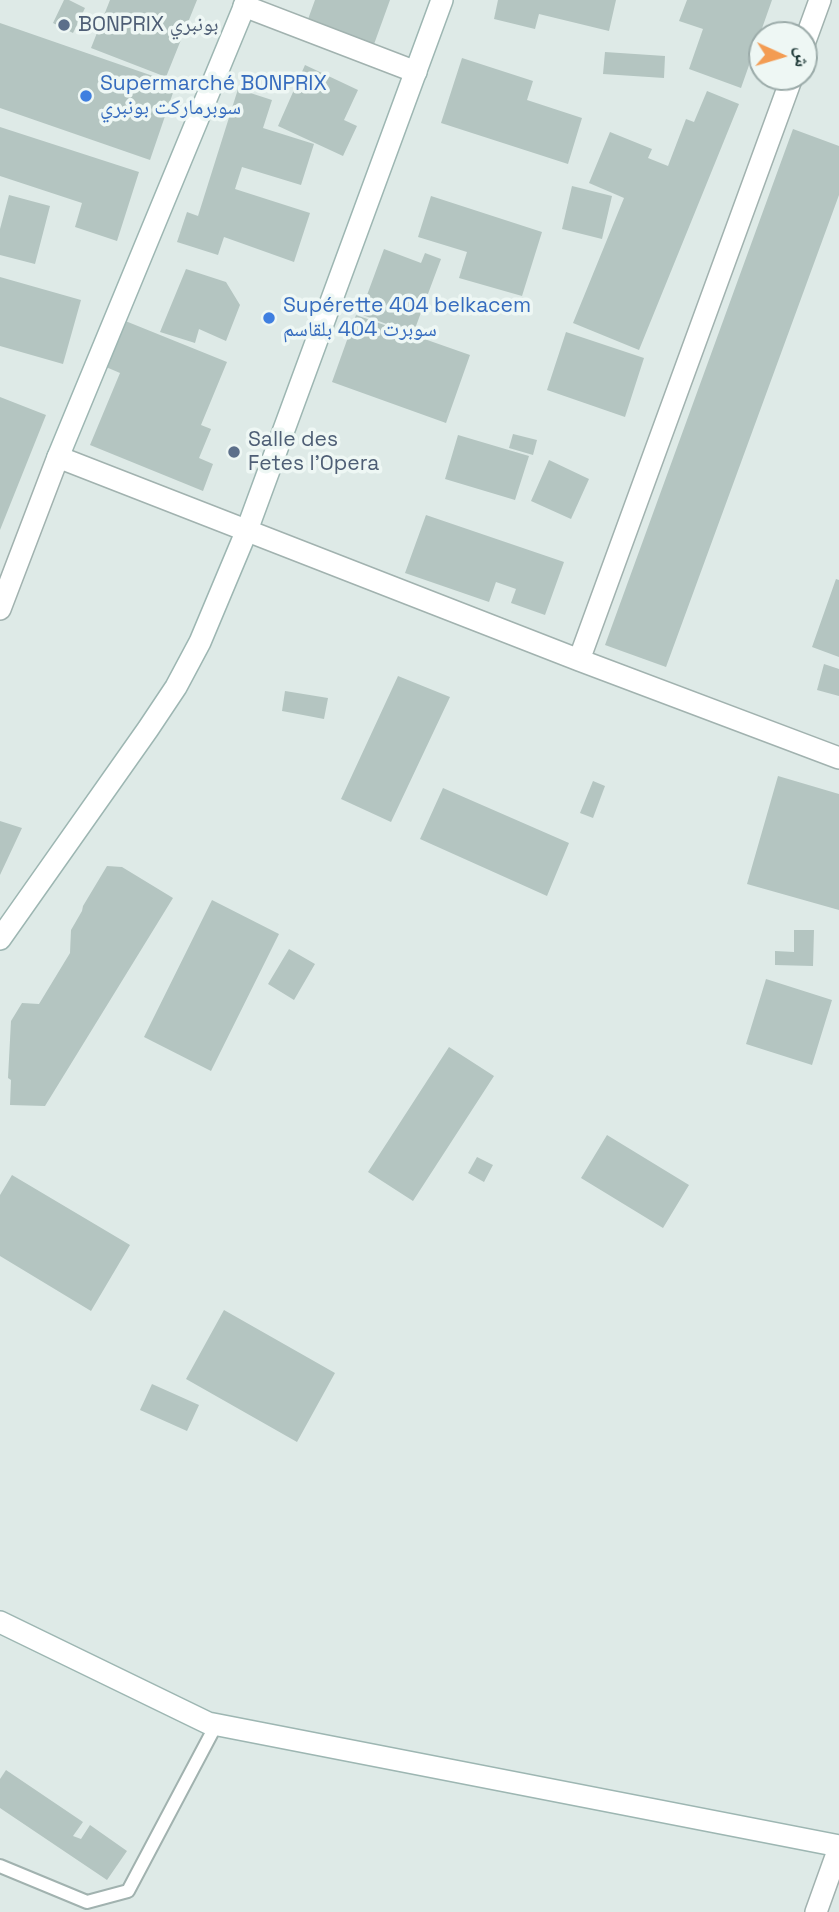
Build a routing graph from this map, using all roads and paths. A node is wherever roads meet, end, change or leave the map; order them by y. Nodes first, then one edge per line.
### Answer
1 (442, 0) edge
2 (820, 0) edge
3 (246, 3) edge
4 (812, 21) edge
5 (416, 72) junction
6 (787, 91) edge
7 (58, 457) junction
8 (247, 530) junction
9 (0, 609) edge
10 (579, 660) junction
11 (839, 758) edge
12 (0, 939) edge
13 (0, 1622) edge
14 (216, 1725) junction
15 (839, 1847) edge
16 (0, 1866) edge
17 (816, 1912) edge

1 - 5 street
2 - 4 street
3 - 5 street
3 - 7 street
5 - 8 street
6 - 10 street
7 - 8 street
7 - 9 street
8 - 10 street
8 - 12 street
10 - 11 street
13 - 14 street
14 - 15 street
14 - 16 lane
15 - 17 street

